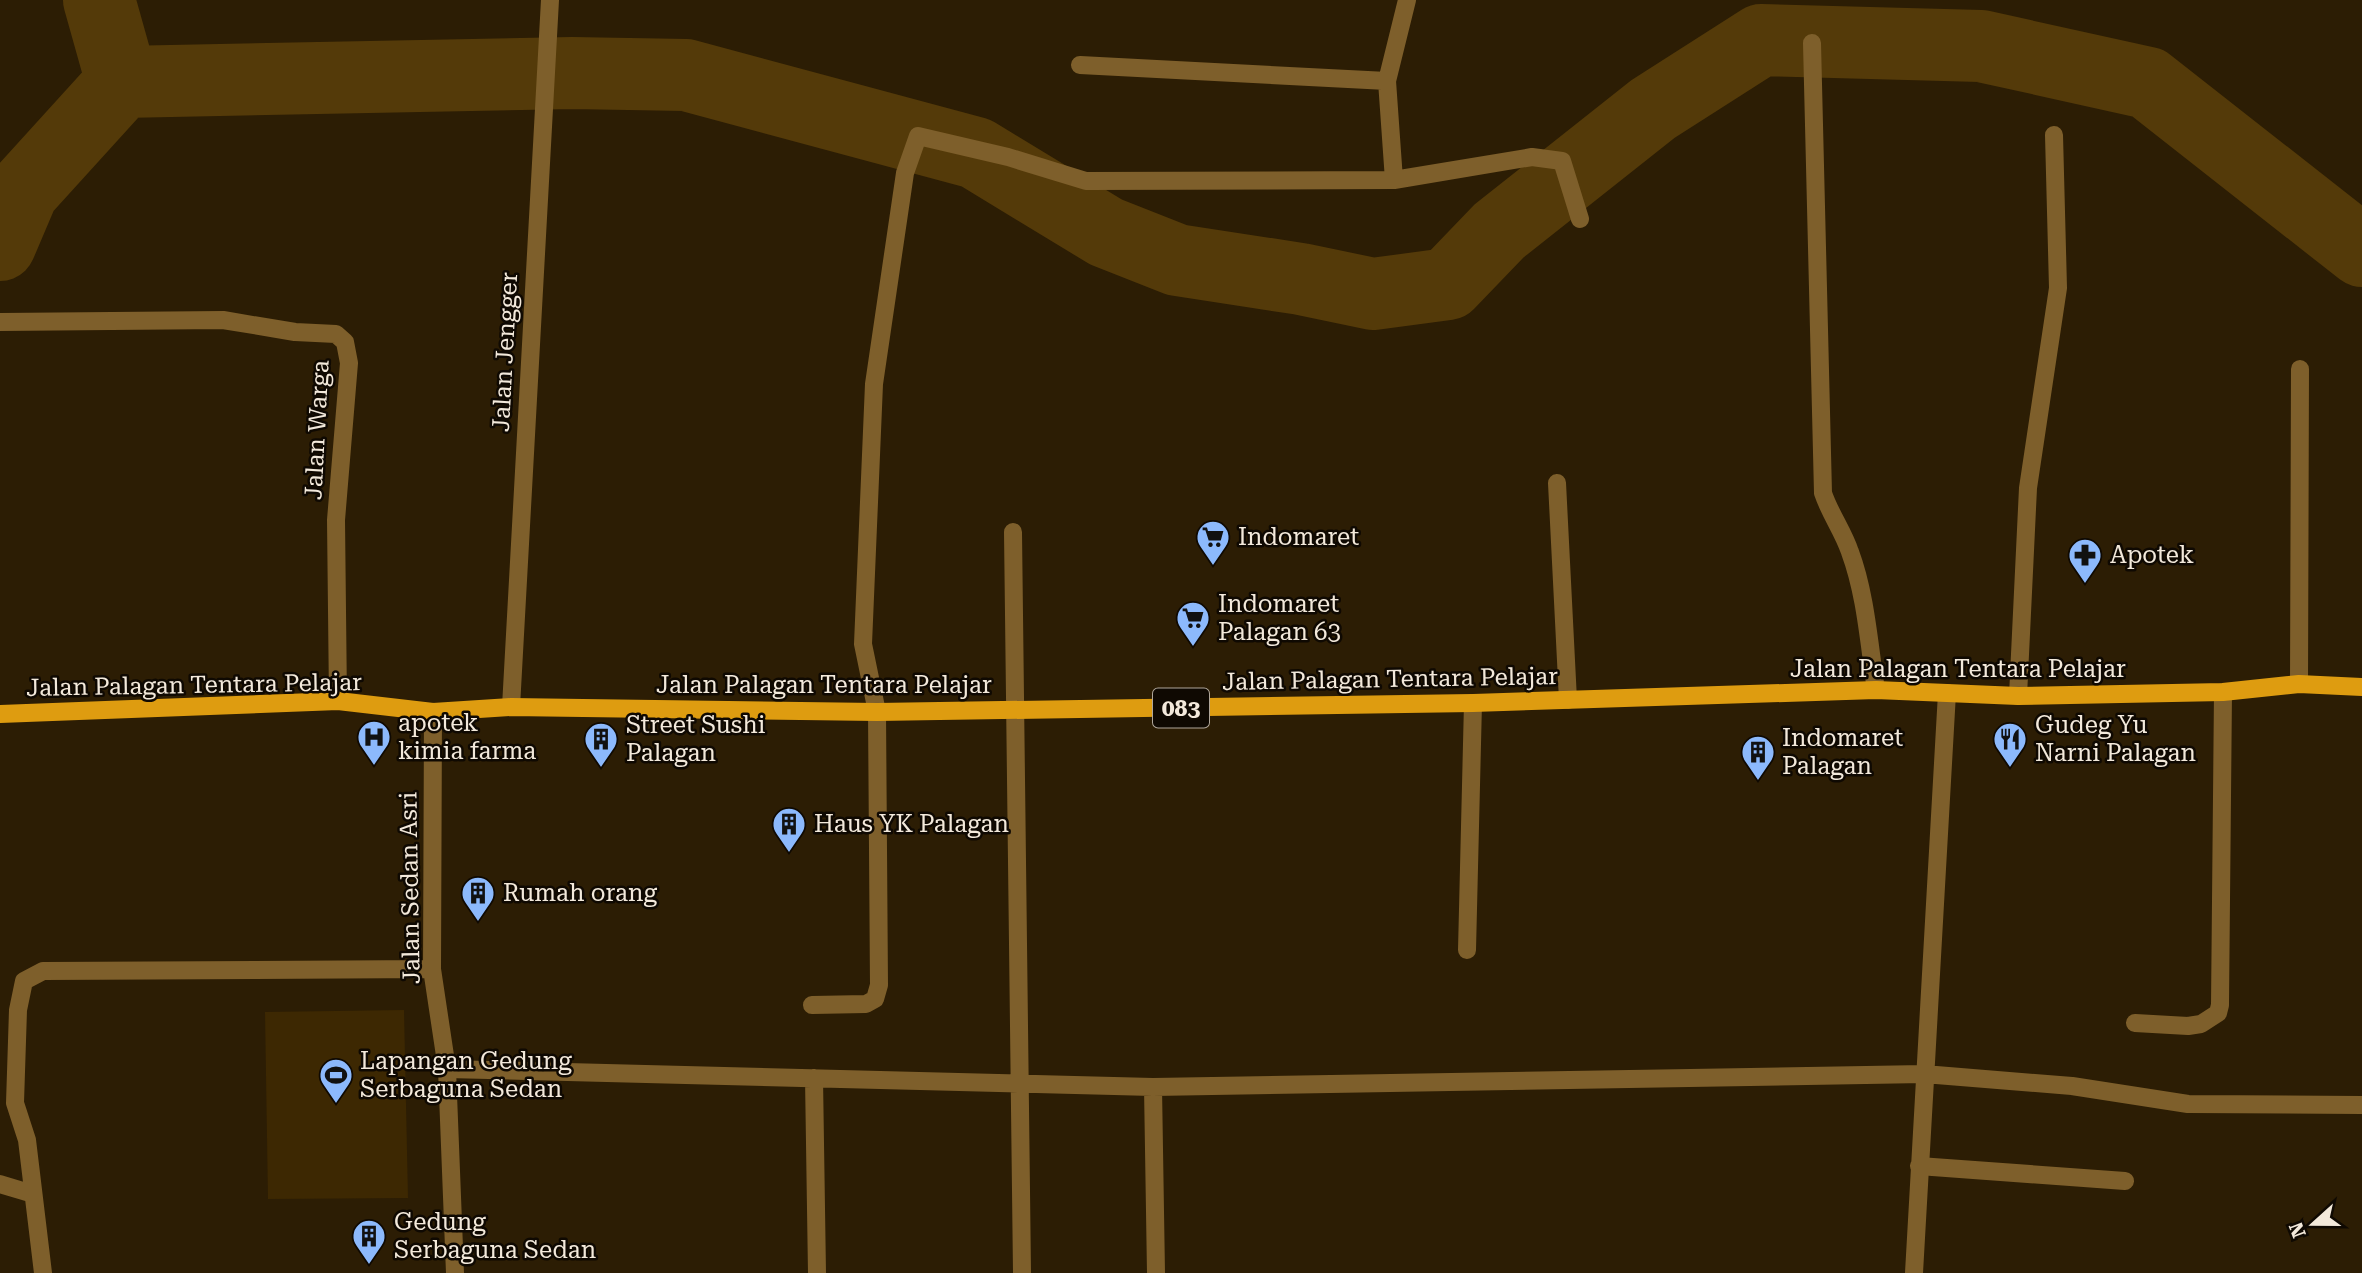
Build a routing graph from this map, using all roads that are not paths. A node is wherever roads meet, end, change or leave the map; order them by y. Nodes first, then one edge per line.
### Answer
1 (550, 0) edge
2 (1407, 0) edge
3 (1812, 43) dead end
4 (1080, 65) dead end
5 (1387, 81) junction
6 (2054, 135) dead end
7 (1394, 180) junction
8 (1578, 211) dead end
9 (0, 322) edge
10 (2300, 369) dead end
11 (1557, 482) dead end
12 (1013, 532) dead end
13 (2299, 684) junction
14 (2362, 687) edge
15 (1876, 690) junction
16 (2223, 692) junction
17 (1947, 693) junction
18 (2018, 696) junction
19 (1568, 700) junction
20 (338, 701) junction
21 (1474, 704) junction
22 (511, 707) junction
23 (1014, 710) junction
24 (433, 712) junction
25 (877, 712) junction
26 (0, 714) edge
27 (1467, 950) dead end
28 (432, 970) junction
29 (812, 1005) dead end
30 (2135, 1023) dead end
31 (447, 1069) junction
32 (1924, 1074) junction
33 (814, 1078) junction
34 (1018, 1085) junction
35 (1153, 1087) junction
36 (8, 1103) edge
37 (2362, 1105) edge
38 (1919, 1166) junction
39 (2125, 1181) dead end
40 (0, 1184) edge
41 (33, 1194) junction
42 (43, 1273) edge
43 (455, 1273) edge
44 (817, 1273) edge
45 (1022, 1273) edge
46 (1156, 1273) edge
47 (1914, 1273) edge

1 - 22 street, Jalan Jengger
2 - 5 street
3 - 15 street
4 - 5 street
5 - 7 street
6 - 18 street
7 - 8 street
7 - 25 street
9 - 20 street, Jalan Warga
10 - 13 street
11 - 19 street
12 - 23 street
13 - 14 main road, Jalan Palagan Tentara Pelajar / 083
13 - 16 main road, Jalan Palagan Tentara Pelajar / 083
15 - 17 main road, Jalan Palagan Tentara Pelajar / 083
15 - 19 main road, Jalan Palagan Tentara Pelajar / 083
16 - 18 main road, Jalan Palagan Tentara Pelajar / 083
16 - 30 street
17 - 18 main road, Jalan Palagan Tentara Pelajar / 083
17 - 32 street
19 - 21 main road, Jalan Palagan Tentara Pelajar / 083
20 - 24 main road, Jalan Palagan Tentara Pelajar / 083
20 - 26 main road, Jalan Palagan Tentara Pelajar / 083
21 - 23 main road, Jalan Palagan Tentara Pelajar / 083
21 - 27 street
22 - 24 main road, Jalan Palagan Tentara Pelajar / 083
22 - 25 main road, Jalan Palagan Tentara Pelajar / 083
23 - 25 main road, Jalan Palagan Tentara Pelajar / 083
23 - 34 street
24 - 28 street, Jalan Sedan Asri
25 - 29 street
28 - 31 street, Jalan Sedan Asri
28 - 36 street
31 - 33 street
31 - 43 street, Jalan Sedan Asri
32 - 35 street
32 - 37 street
32 - 38 street
33 - 34 street
33 - 44 street
34 - 35 street
34 - 45 street
35 - 46 street
36 - 41 street
38 - 39 street
38 - 47 street
40 - 41 street
41 - 42 street

